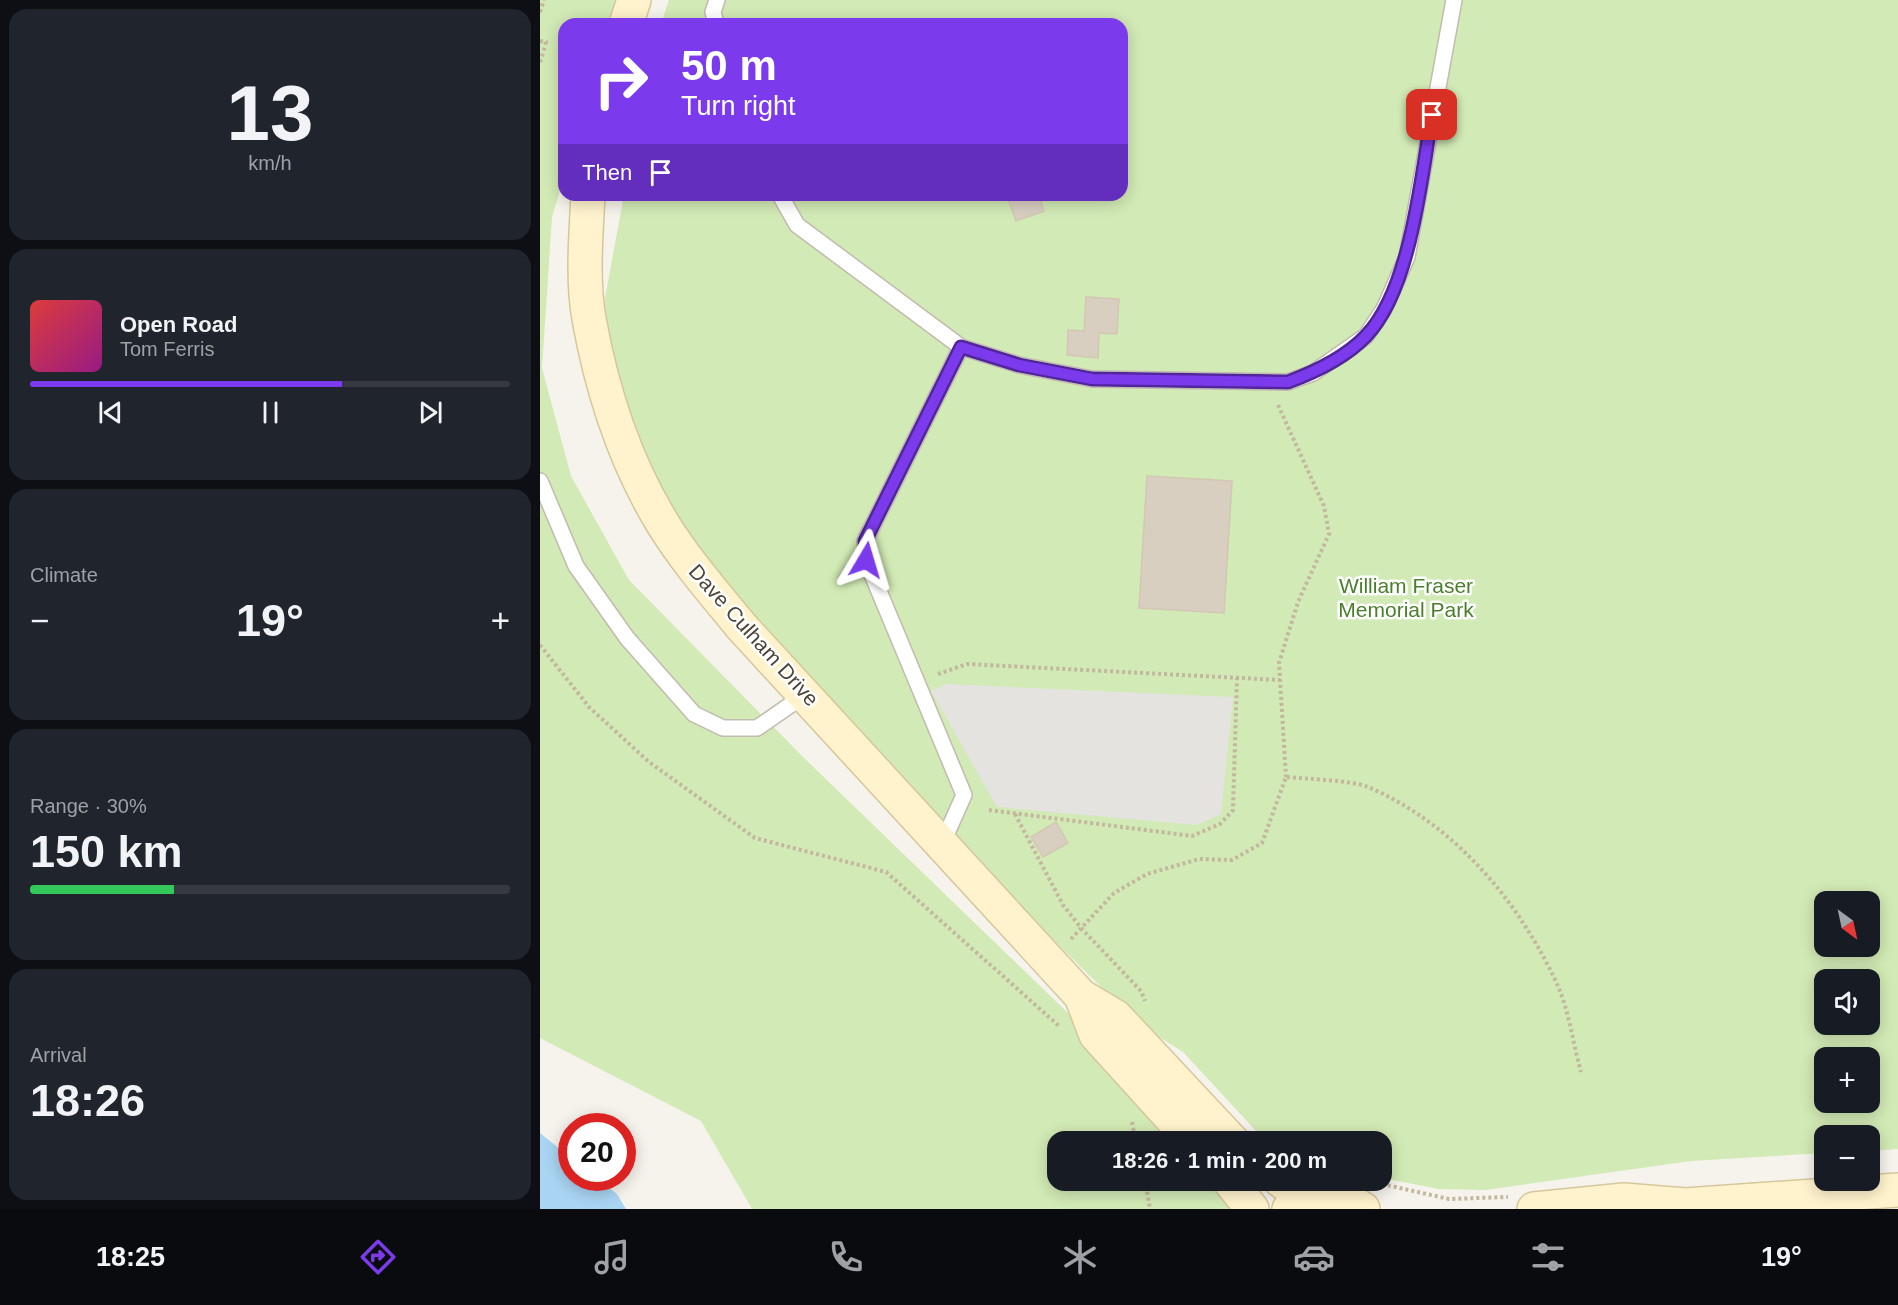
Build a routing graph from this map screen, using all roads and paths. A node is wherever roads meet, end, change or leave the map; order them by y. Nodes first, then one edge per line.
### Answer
1 (544, 0) edge
2 (634, 0) edge
3 (717, 0) edge
4 (1454, 0) edge
5 (540, 12) edge
6 (628, 18) edge
7 (714, 18) edge
8 (540, 41) edge
9 (540, 63) edge
10 (588, 201) edge
11 (783, 201) edge
12 (961, 347) junction
13 (1268, 381) junction
14 (540, 481) edge
15 (540, 645) edge
16 (1237, 678) junction
17 (1280, 680) junction
18 (914, 682) junction
19 (806, 694) junction
20 (1286, 777) junction
21 (988, 810) dead end
22 (1014, 814) junction
23 (942, 844) junction
24 (1081, 928) junction
25 (1049, 961) junction
26 (1081, 996) junction
27 (1149, 1010) dead end
28 (1062, 1029) dead end
29 (1581, 1072) dead end
30 (1130, 1111) dead end
31 (1134, 1131) edge
32 (1183, 1131) edge
33 (1223, 1131) edge
34 (1898, 1190) edge
35 (1146, 1191) edge
36 (1238, 1191) edge
37 (1288, 1191) edge
38 (1370, 1196) edge
39 (1526, 1203) edge
40 (1298, 1205) edge
41 (1679, 1207) edge
42 (1150, 1209) edge
43 (1252, 1209) edge

1 - 5 path
2 - 6 main road
3 - 7 lane
4 - 13 lane
8 - 9 path
10 - 19 main road, Dave Culham Drive
11 - 12 lane
12 - 13 lane
12 - 18 lane
13 - 17 path
14 - 19 lane
15 - 28 path
16 - 17 path
16 - 18 path
16 - 22 path
17 - 20 path
18 - 23 lane
19 - 23 main road, Dave Culham Drive
20 - 24 path
20 - 29 path
21 - 22 path
22 - 24 path
23 - 25 main road, Dave Culham Drive
24 - 25 path
24 - 27 path
25 - 26 main road, Dave Culham Drive
26 - 32 main road, Dave Culham Drive
26 - 33 main road, Dave Culham Drive
30 - 31 path
34 - 41 main road
35 - 42 path
36 - 43 main road
37 - 40 main road
38 - 39 path
38 - 40 main road
39 - 41 main road

